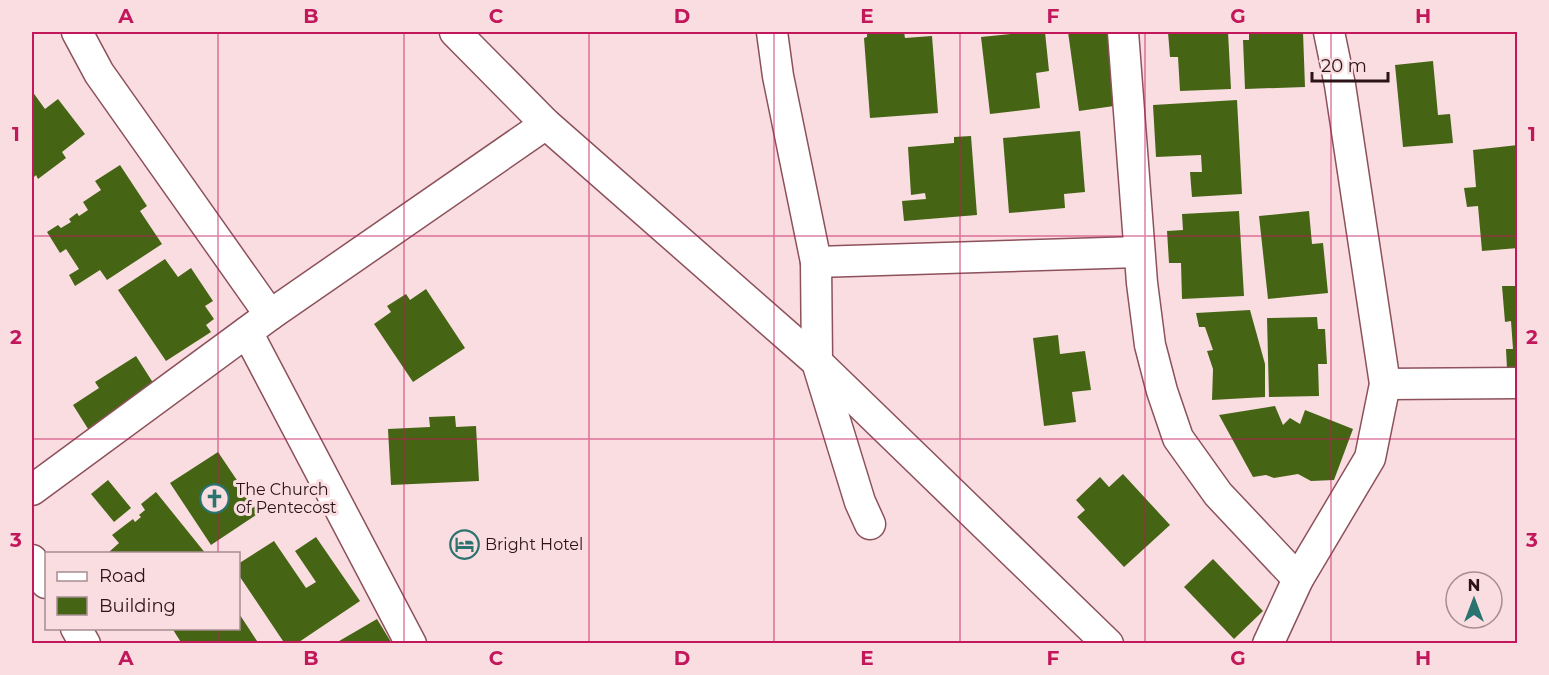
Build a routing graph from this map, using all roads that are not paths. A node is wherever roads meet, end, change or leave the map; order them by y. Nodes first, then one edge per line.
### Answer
1 (77, 32) edge
2 (456, 32) edge
3 (772, 32) edge
4 (1123, 32) edge
5 (1329, 32) edge
6 (546, 124) junction
7 (1139, 252) junction
8 (816, 262) junction
9 (259, 324) junction
10 (818, 362) junction
11 (1518, 382) edge
12 (1385, 384) junction
13 (32, 490) edge
14 (870, 524) dead end
15 (32, 560) edge
16 (1298, 579) junction
17 (45, 581) edge
18 (77, 630) edge
19 (86, 644) edge
20 (411, 644) edge
21 (1108, 644) edge
22 (1268, 644) edge

1 - 9 street
2 - 6 street
3 - 8 street
4 - 7 street
5 - 12 street
6 - 9 street
6 - 10 street
7 - 8 street
7 - 16 street
8 - 10 street
9 - 13 street
9 - 20 street
10 - 14 street
10 - 21 street
11 - 12 street
12 - 16 street
15 - 17 street
16 - 22 street
18 - 19 street

